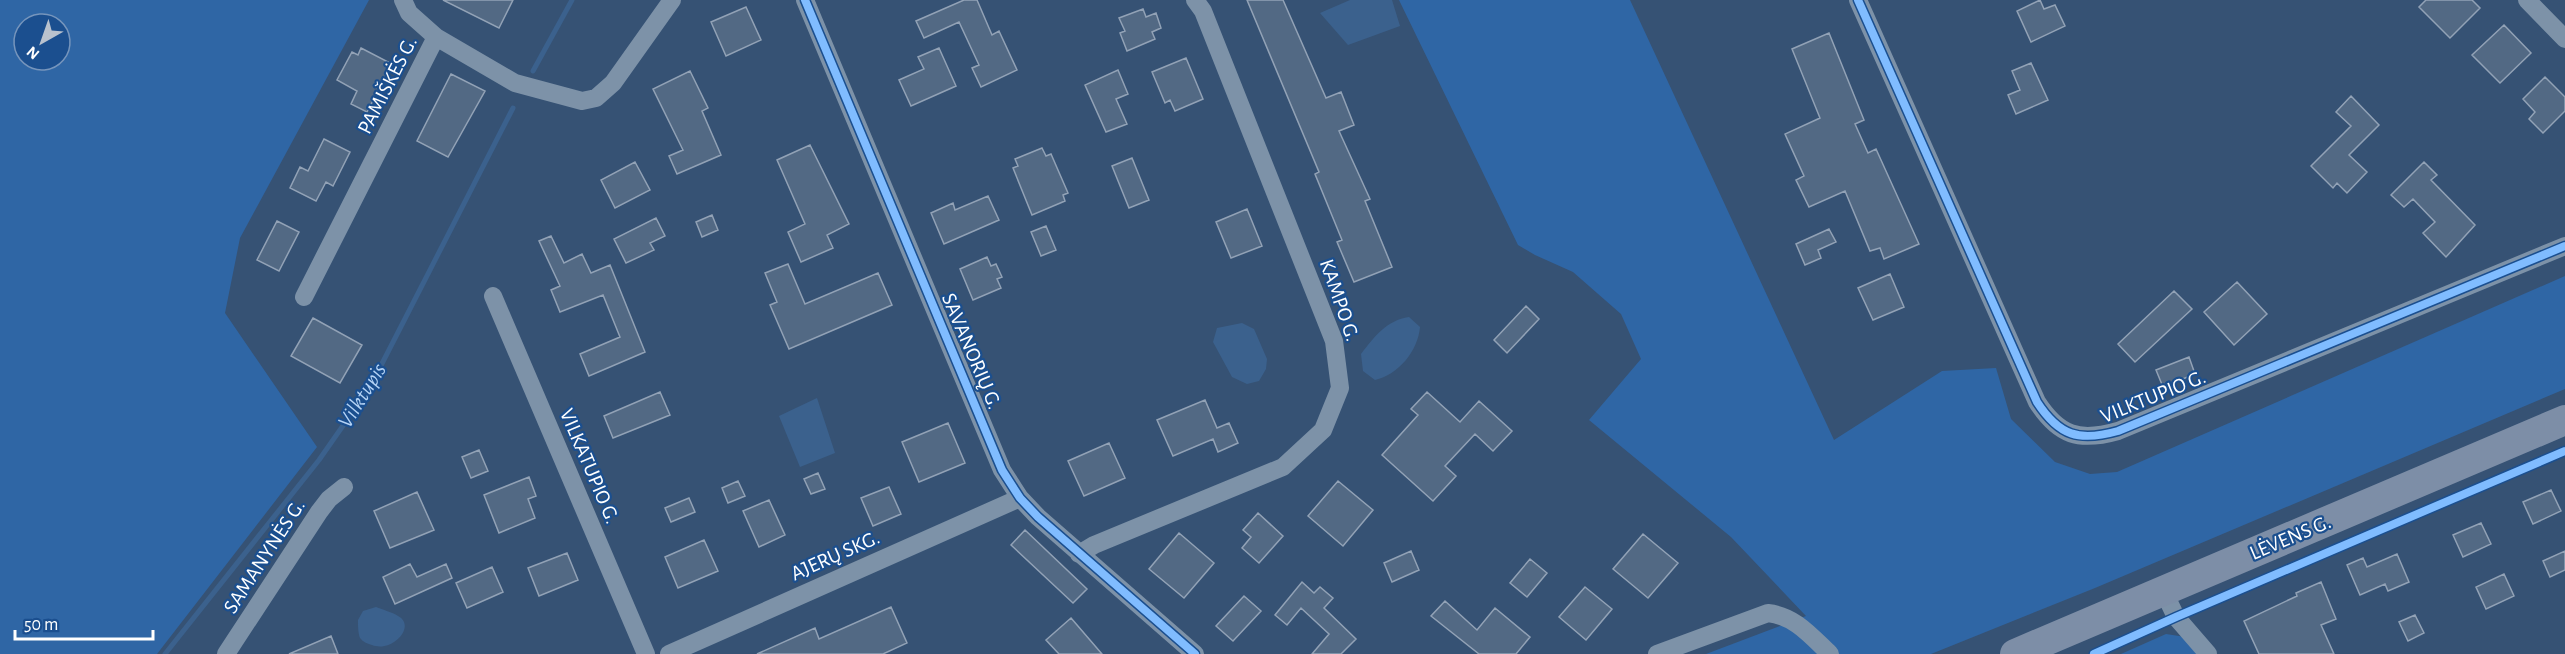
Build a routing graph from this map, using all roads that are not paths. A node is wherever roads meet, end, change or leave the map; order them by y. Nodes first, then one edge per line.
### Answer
1 (403, 0) edge
2 (672, 0) edge
3 (805, 0) edge
4 (1195, 0) edge
5 (1858, 0) edge
6 (2527, 0) edge
7 (436, 37) junction
8 (2565, 39) edge
9 (2565, 246) edge
10 (493, 296) dead end
11 (304, 297) dead end
12 (2565, 420) edge
13 (344, 487) dead end
14 (1020, 498) junction
15 (1079, 554) junction
16 (2163, 590) junction
17 (226, 654) edge
18 (646, 654) edge
19 (669, 654) edge
20 (1195, 654) edge
21 (1657, 654) edge
22 (1830, 654) edge
23 (2015, 654) edge
24 (2208, 654) edge

1 - 7 street
2 - 7 street, PAMIŠKĖS G.
3 - 14 street, SAVANORIŲ G.
4 - 15 street, KAMPO G.
5 - 9 street, VILKTUPIO G.
6 - 8 street
7 - 11 street, PAMIŠKĖS G.
10 - 18 street, VILKATUPIO G.
12 - 16 main road, LĖVENS G.
13 - 17 street, SAMANYNĖS G.
14 - 15 street, SAVANORIŲ G.
14 - 19 street, AJERŲ SKG.
15 - 20 street, SAVANORIŲ G.
16 - 23 main road, LĖVENS G.
16 - 24 street
21 - 22 street

